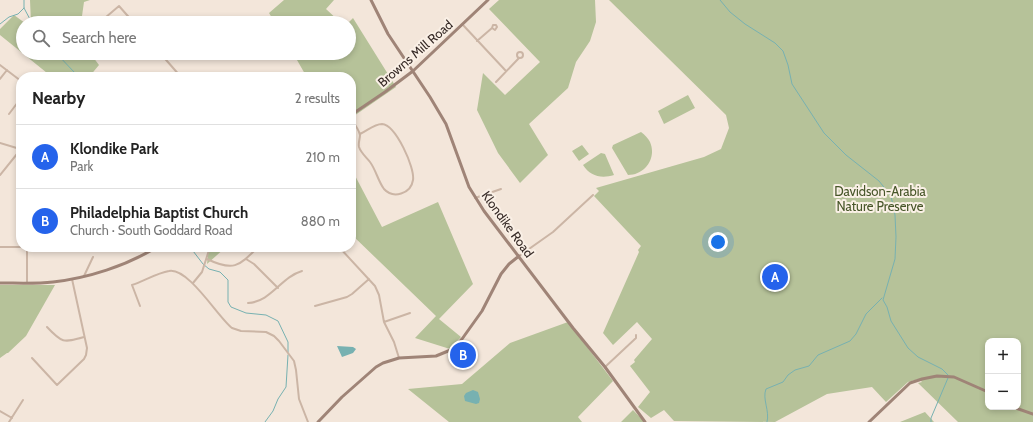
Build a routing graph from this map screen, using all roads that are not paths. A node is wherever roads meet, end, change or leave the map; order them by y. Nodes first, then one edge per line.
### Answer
1 (371, 0) edge
2 (488, 0) edge
3 (107, 16) edge
4 (128, 16) edge
5 (463, 25) junction
6 (492, 28) dead end
7 (477, 41) junction
8 (518, 58) dead end
9 (166, 60) edge
10 (0, 65) edge
11 (7, 70) junction
12 (413, 71) junction
13 (506, 71) junction
14 (177, 72) edge
15 (16, 77) edge
16 (0, 79) edge
17 (496, 82) dead end
18 (16, 104) edge
19 (356, 112) edge
20 (8, 114) dead end
21 (356, 127) edge
22 (360, 134) junction
23 (0, 143) edge
24 (16, 148) edge
25 (16, 155) edge
26 (0, 175) edge
27 (501, 189) dead end
28 (593, 195) dead end
29 (475, 198) junction
30 (0, 247) edge
31 (16, 247) edge
32 (28, 252) edge
33 (146, 252) edge
34 (209, 252) edge
35 (253, 252) edge
36 (344, 252) edge
37 (519, 256) junction
38 (93, 257) dead end
39 (207, 259) junction
40 (246, 259) junction
41 (302, 272) dead end
42 (84, 277) junction
43 (369, 279) junction
44 (72, 280) junction
45 (28, 282) junction
46 (0, 283) edge
47 (193, 283) junction
48 (278, 288) junction
49 (248, 303) dead end
50 (140, 306) dead end
51 (315, 306) dead end
52 (410, 313) dead end
53 (384, 322) junction
54 (47, 327) dead end
55 (636, 335) dead end
56 (84, 337) junction
57 (32, 358) dead end
58 (399, 358) junction
59 (605, 367) junction
60 (985, 391) edge
61 (23, 400) dead end
62 (1021, 410) edge
63 (0, 411) edge
64 (1033, 414) edge
65 (12, 418) junction
66 (9, 422) edge
67 (308, 422) edge
68 (318, 422) edge
69 (645, 422) edge
70 (869, 422) edge

1 - 12 main road, Klondike Road
2 - 5 main road, Browns Mill Road
3 - 4 street
5 - 7 street
5 - 12 main road, Browns Mill Road
6 - 7 street
7 - 13 street
8 - 13 street
9 - 14 street
10 - 11 street
11 - 15 street
11 - 16 street
12 - 19 main road, Browns Mill Road
12 - 29 main road, Klondike Road
13 - 17 street
18 - 20 street
21 - 22 street
22 - 22 street
23 - 24 street
25 - 26 street
27 - 29 street
28 - 37 street
29 - 37 main road, Klondike Road
30 - 31 street
32 - 45 street
33 - 42 main road
34 - 39 street
35 - 40 street
36 - 43 street
37 - 58 main road
37 - 59 main road, Klondike Road
38 - 42 street
39 - 40 street
39 - 47 street
40 - 48 street
41 - 48 street
42 - 44 main road
43 - 51 street
43 - 53 street
44 - 45 main road
44 - 56 street
45 - 46 main road
47 - 50 street
47 - 67 street
48 - 49 street
52 - 53 street
53 - 58 street
54 - 56 street
55 - 59 street
56 - 57 street
58 - 68 main road
59 - 69 main road, Klondike Road
60 - 70 main road
61 - 65 street
62 - 64 main road
63 - 65 street
65 - 66 street

